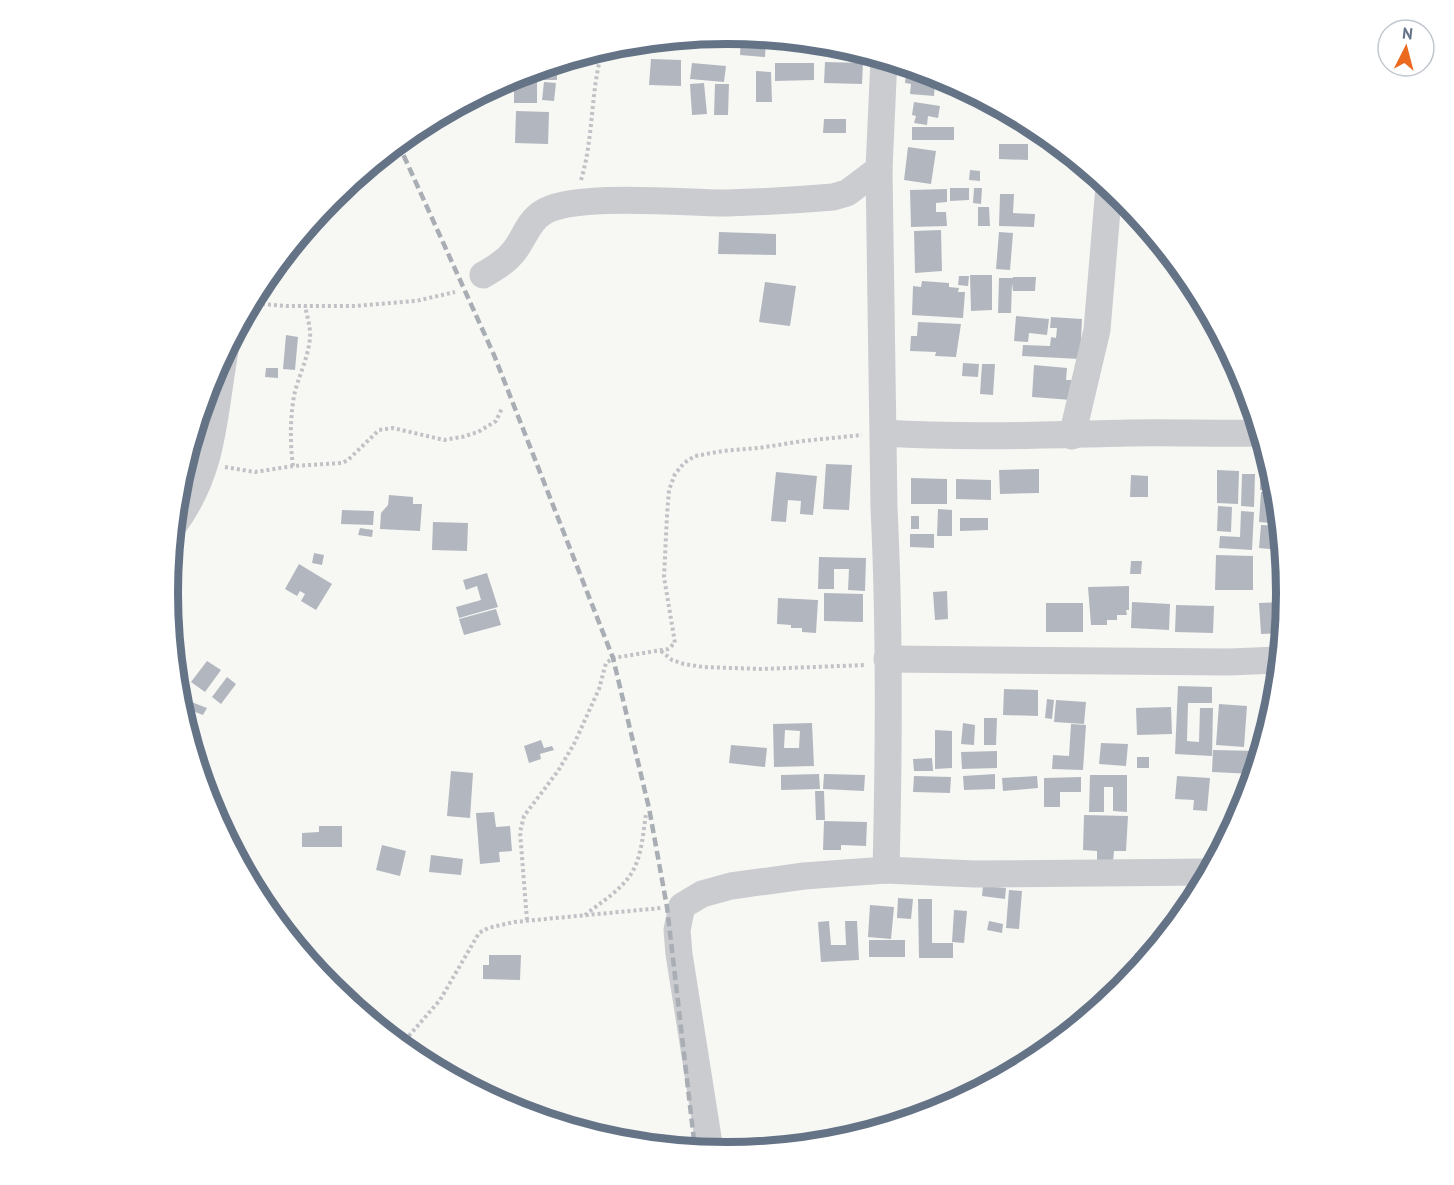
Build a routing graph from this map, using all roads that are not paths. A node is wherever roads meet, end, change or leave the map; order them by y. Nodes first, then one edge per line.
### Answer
1 (884, 67) edge
2 (879, 169) junction
3 (1108, 198) edge
4 (483, 275) dead end
5 (220, 382) edge
6 (884, 433) junction
7 (1252, 433) edge
8 (1072, 436) junction
9 (185, 506) edge
10 (1271, 660) edge
11 (887, 662) junction
12 (886, 870) junction
13 (1199, 872) edge
14 (709, 1141) edge

1 - 2 street
2 - 4 street
2 - 6 street
3 - 8 street
5 - 9 street
6 - 8 street
6 - 11 street
7 - 8 street
10 - 11 street
11 - 12 street
12 - 13 street
12 - 14 street

